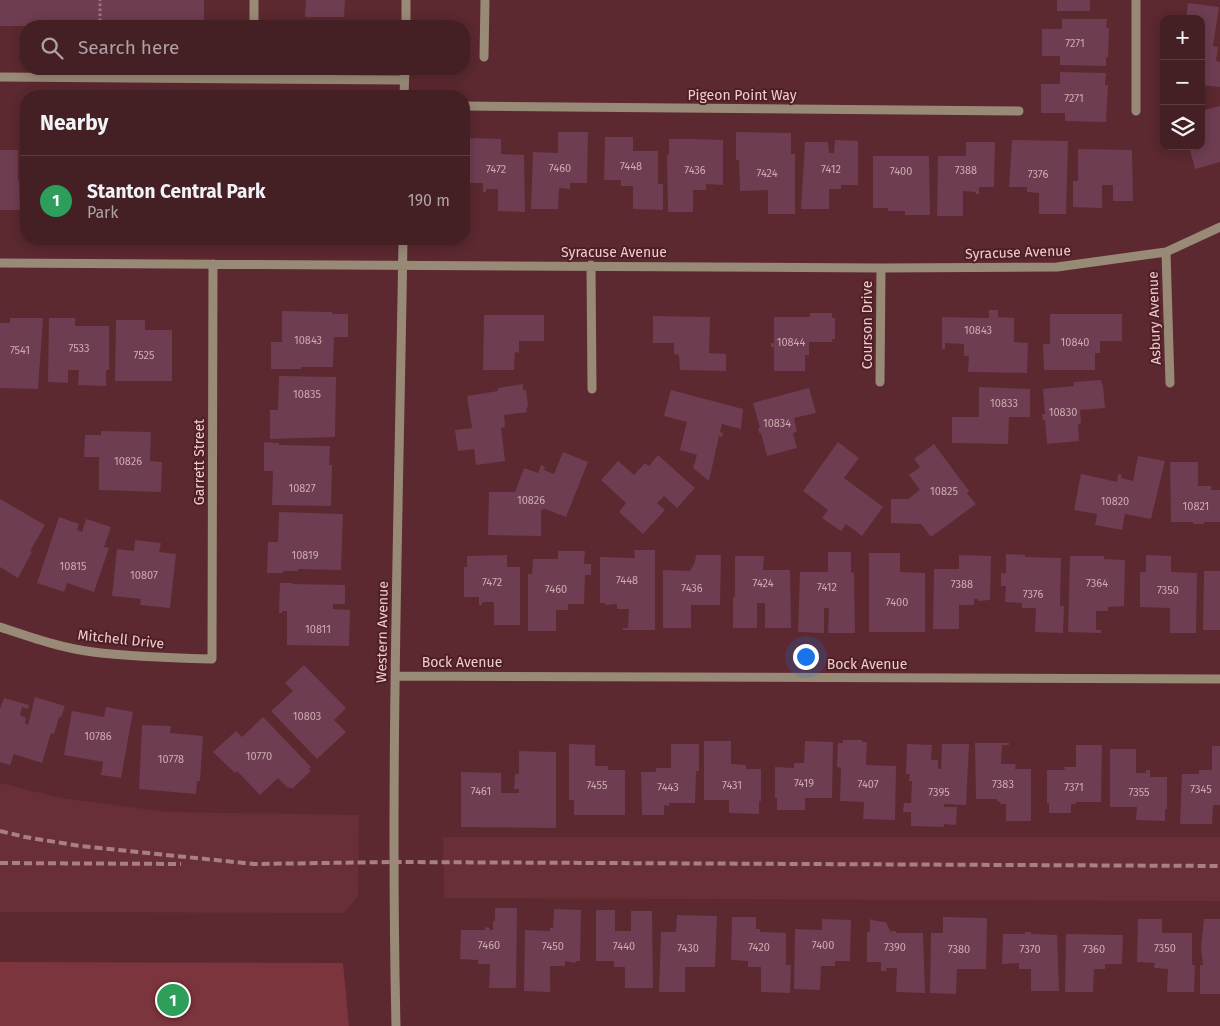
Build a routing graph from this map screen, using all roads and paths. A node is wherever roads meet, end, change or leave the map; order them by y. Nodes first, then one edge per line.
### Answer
1 (100, 0) edge
2 (254, 0) edge
3 (406, 0) edge
4 (485, 0) edge
5 (1136, 0) edge
6 (100, 20) edge
7 (254, 20) edge
8 (406, 20) edge
9 (484, 57) dead end
10 (126, 75) edge
11 (278, 75) edge
12 (404, 75) edge
13 (0, 76) edge
14 (404, 80) junction
15 (404, 90) edge
16 (470, 106) edge
17 (1019, 111) dead end
18 (1136, 111) dead end
19 (1220, 226) edge
20 (403, 245) edge
21 (1166, 252) junction
22 (0, 263) edge
23 (213, 264) junction
24 (403, 264) junction
25 (591, 265) junction
26 (881, 268) junction
27 (880, 382) dead end
28 (1170, 383) dead end
29 (592, 389) dead end
30 (0, 627) edge
31 (212, 659) joint
32 (394, 676) junction
33 (1220, 679) edge
34 (396, 1026) edge

1 - 6 path
2 - 7 street
3 - 8 street
4 - 9 street
5 - 18 street
10 - 13 street
11 - 14 street
12 - 14 street
14 - 15 street
16 - 17 street, Pigeon Point Way
19 - 21 street, Syracuse Avenue
20 - 24 street, Western Avenue
21 - 26 street, Syracuse Avenue
21 - 28 street, Asbury Avenue
22 - 23 street, Syracuse Avenue
23 - 24 street, Syracuse Avenue
23 - 31 street, Garrett Street
24 - 25 street, Syracuse Avenue
24 - 32 street, Western Avenue
25 - 26 street, Syracuse Avenue
25 - 29 street
26 - 27 street, Courson Drive
30 - 31 street, Mitchell Drive
32 - 33 street, Bock Avenue
32 - 34 street, Western Avenue

